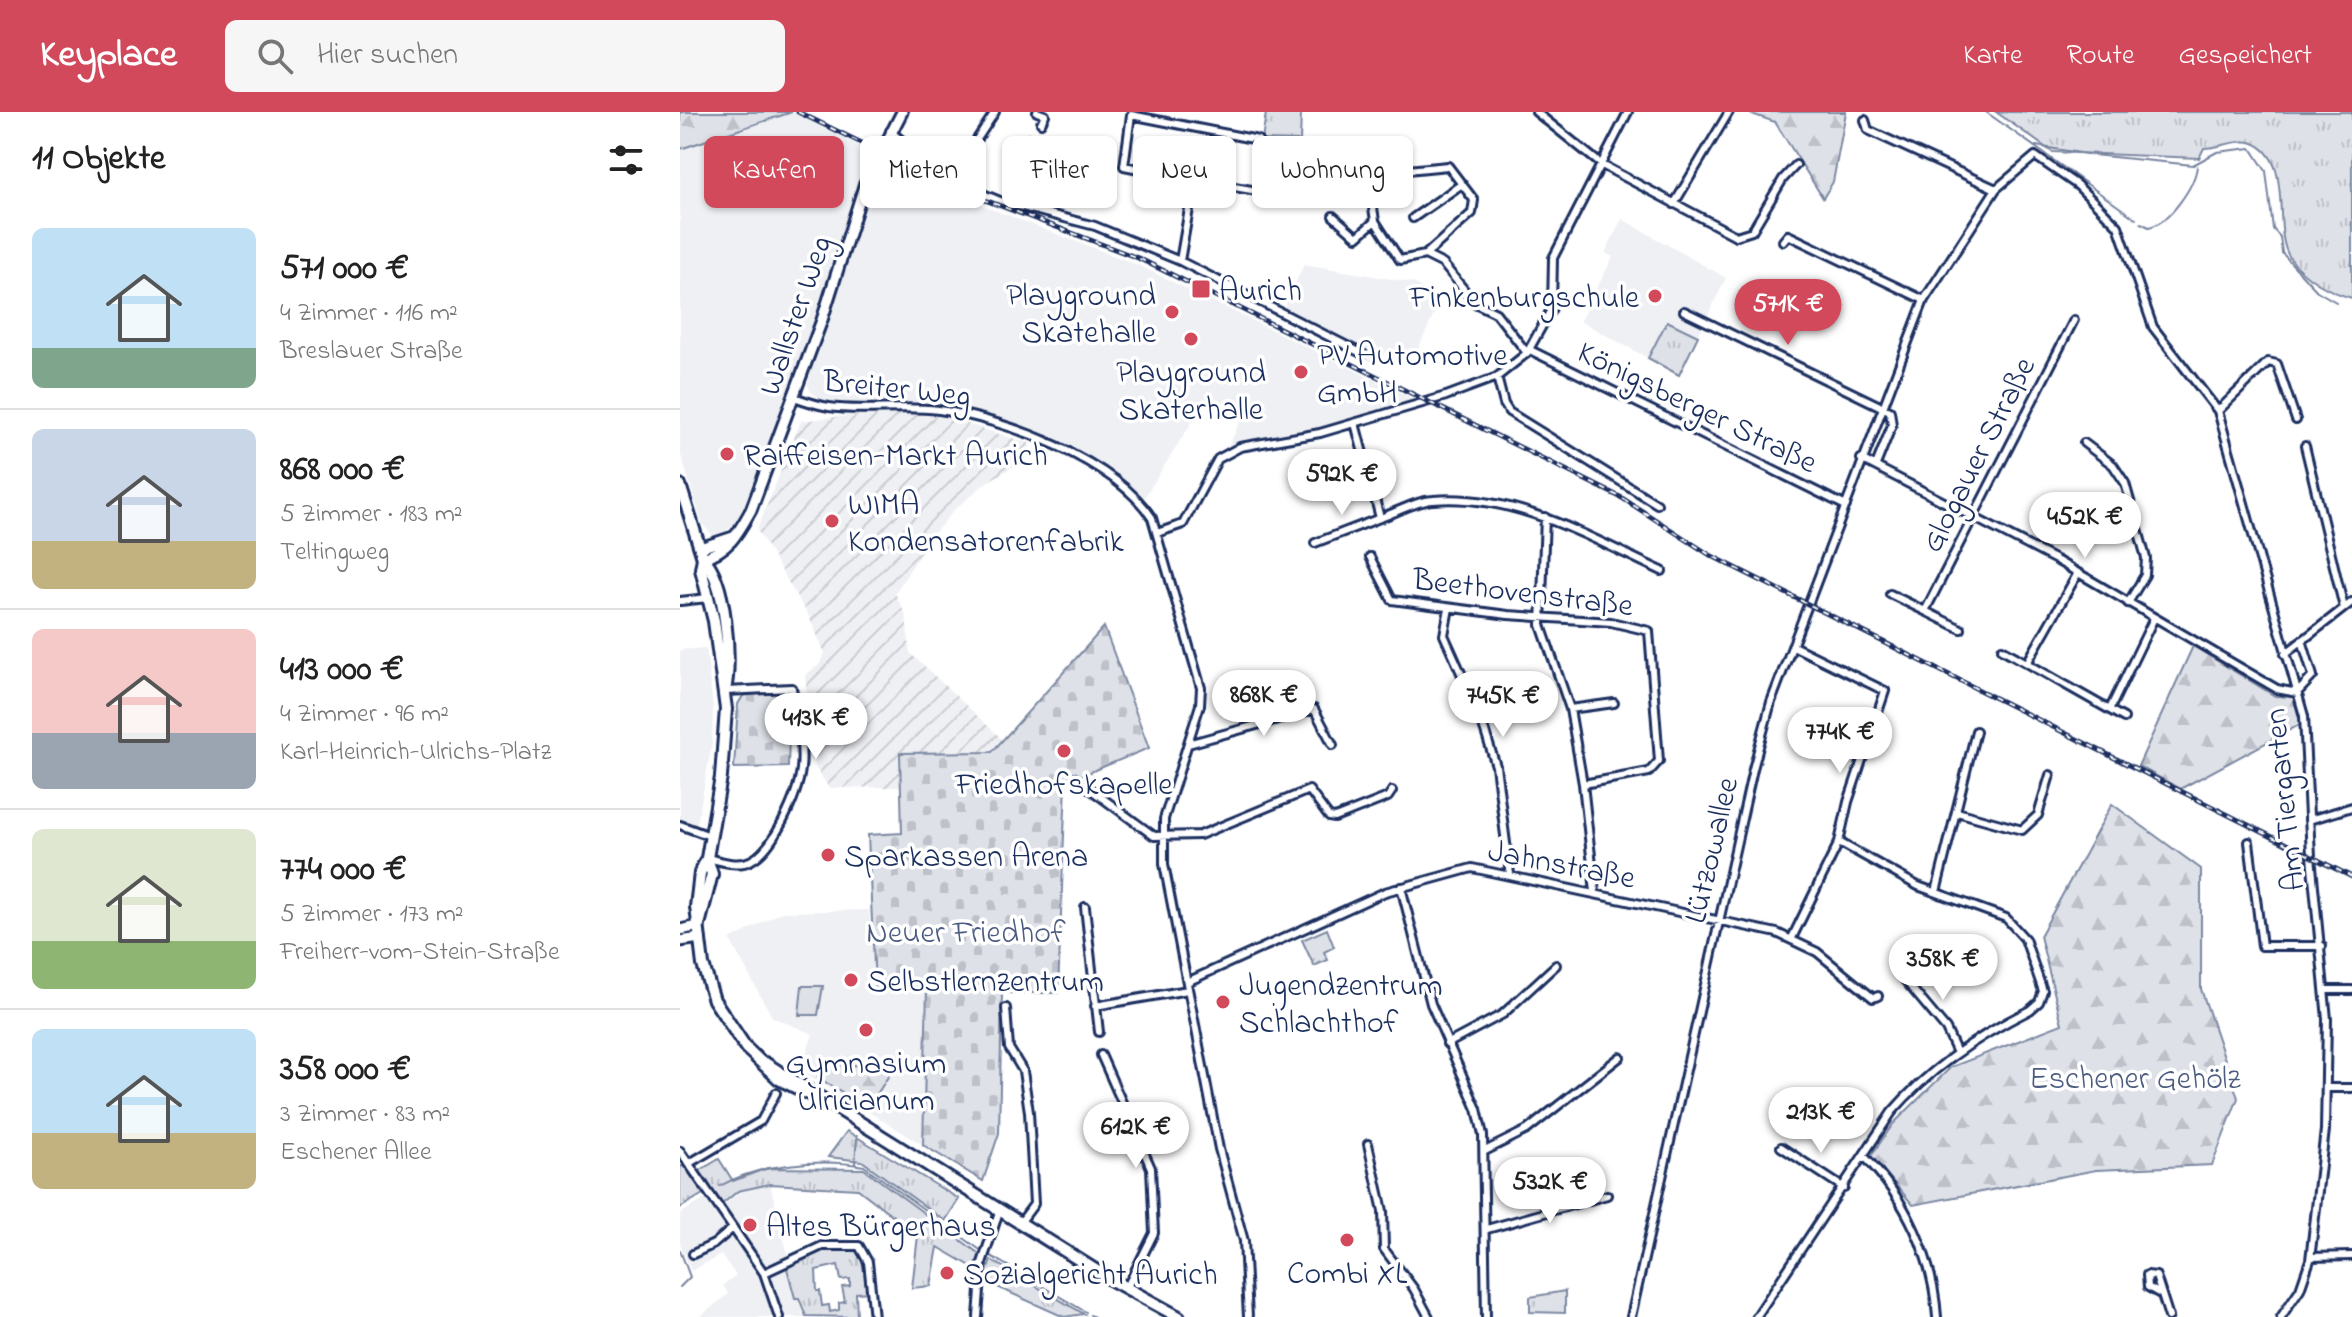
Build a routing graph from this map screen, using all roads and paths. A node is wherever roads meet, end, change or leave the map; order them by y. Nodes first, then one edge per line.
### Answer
1 (902, 112) edge
2 (995, 112) edge
3 (1037, 112) edge
4 (1536, 112) edge
5 (1628, 112) edge
6 (1729, 112) edge
7 (1865, 120) dead end
8 (1041, 123) dead end
9 (890, 131) junction
10 (896, 136) edge
11 (979, 136) edge
12 (2035, 156) joint
13 (1602, 165) junction
14 (1796, 165) dead end
15 (1413, 169) edge
16 (1194, 180) joint
17 (1462, 184) junction
18 (1996, 189) junction
19 (986, 195) edge
20 (1674, 204) junction
21 (1189, 208) edge
22 (1373, 208) edge
23 (1333, 216) dead end
24 (1413, 218) dead end
25 (1375, 221) junction
26 (1783, 241) dead end
27 (1425, 255) junction
28 (1180, 261) junction
29 (1924, 300) junction
30 (1684, 311) dead end
31 (2074, 320) dead end
32 (1528, 352) junction
33 (1363, 354) dead end
34 (1497, 377) junction
35 (2288, 393) junction
36 (794, 397) junction
37 (2300, 404) dead end
38 (1880, 407) junction
39 (2218, 411) junction
40 (2296, 420) dead end
41 (1355, 423) junction
42 (2084, 443) dead end
43 (2305, 446) dead end
44 (1861, 459) junction
45 (1876, 465) junction
46 (680, 485) edge
47 (1657, 504) dead end
48 (1846, 506) junction
49 (1545, 517) junction
50 (1971, 517) junction
51 (1380, 518) junction
52 (1157, 533) junction
53 (1315, 543) dead end
54 (702, 553) junction
55 (1370, 557) dead end
56 (1662, 571) dead end
57 (2078, 573) junction
58 (1890, 594) dead end
59 (709, 598) junction
60 (680, 601) edge
61 (2352, 602) edge
62 (2128, 603) junction
63 (1449, 608) junction
64 (2344, 608) junction
65 (1925, 611) junction
66 (1541, 616) junction
67 (2154, 618) junction
68 (1961, 629) dead end
69 (2302, 640) junction
70 (1793, 646) junction
71 (2002, 649) dead end
72 (2285, 654) junction
73 (2027, 663) junction
74 (725, 691) junction
75 (2297, 693) junction
76 (1614, 703) dead end
77 (1570, 709) junction
78 (2110, 709) junction
79 (2124, 718) dead end
80 (1976, 731) dead end
81 (1188, 744) junction
82 (1333, 745) dead end
83 (2050, 775) dead end
84 (1075, 778) dead end
85 (1583, 784) junction
86 (1392, 791) dead end
87 (2352, 807) edge
88 (1957, 812) junction
89 (2309, 820) junction
90 (680, 825) edge
91 (1163, 835) junction
92 (711, 836) junction
93 (1839, 842) junction
94 (2249, 842) dead end
95 (707, 858) junction
96 (1510, 874) junction
97 (1401, 887) junction
98 (1595, 892) junction
99 (1936, 892) junction
100 (1085, 907) dead end
101 (1719, 919) junction
102 (680, 930) edge
103 (700, 932) junction
104 (1792, 938) junction
105 (680, 941) edge
106 (2322, 946) junction
107 (1556, 965) dead end
108 (1898, 972) dead end
109 (1187, 982) junction
110 (1188, 990) junction
111 (2325, 990) junction
112 (2352, 990) edge
113 (1878, 996) dead end
114 (1095, 1006) junction
115 (1006, 1008) dead end
116 (1099, 1032) dead end
117 (1447, 1044) junction
118 (1957, 1053) junction
119 (1101, 1055) dead end
120 (1620, 1057) dead end
121 (2326, 1088) junction
122 (2352, 1088) edge
123 (776, 1093) dead end
124 (1368, 1144) dead end
125 (1781, 1147) dead end
126 (680, 1151) edge
127 (1485, 1151) junction
128 (1864, 1156) junction
129 (685, 1162) edge
130 (1844, 1188) junction
131 (1607, 1195) dead end
132 (1000, 1209) junction
133 (1020, 1223) junction
134 (733, 1228) junction
135 (1487, 1229) junction
136 (693, 1254) dead end
137 (2352, 1256) edge
138 (2311, 1257) junction
139 (764, 1273) junction
140 (1126, 1289) junction
141 (2162, 1295) dead end
142 (779, 1317) edge
143 (874, 1317) edge
144 (978, 1317) edge
145 (1179, 1317) edge
146 (1248, 1317) edge
147 (1429, 1317) edge
148 (1486, 1317) edge
149 (1631, 1317) edge
150 (1756, 1317) edge
151 (1937, 1317) edge
152 (2169, 1317) edge
153 (2281, 1317) edge

1 - 9 street, Wallster Weg
2 - 11 street
3 - 8 street
4 - 13 street
5 - 13 street
6 - 20 street
7 - 18 street
9 - 10 street
9 - 36 street, Wallster Weg
12 - 18 street, Lützowallee
12 - 39 street, Am Tiergarten
13 - 20 street
13 - 32 street
14 - 20 street
15 - 17 street
16 - 16 street
17 - 24 street
17 - 27 street
18 - 29 street, Lützowallee
19 - 28 street
21 - 28 street
22 - 25 street
23 - 25 street
25 - 27 street
26 - 29 street
27 - 32 street
28 - 33 street
29 - 38 street, Lützowallee
30 - 38 street
31 - 50 street, Glogauer Straße
32 - 34 street
32 - 48 street, Königsberger Straße
34 - 41 street
34 - 47 street
35 - 37 street
35 - 39 street
35 - 40 street
36 - 52 street, Breiter Weg
36 - 54 street, Wallster Weg
38 - 44 street, Lützowallee
38 - 45 street
39 - 72 street, Am Tiergarten
41 - 51 street
41 - 52 street
42 - 62 street
43 - 64 street
44 - 45 street
44 - 48 street, Lützowallee
45 - 50 street
46 - 54 main road
48 - 70 street, Lützowallee
49 - 51 street
49 - 56 street
49 - 66 street
50 - 57 street
50 - 65 street, Glogauer Straße
51 - 53 street
52 - 81 street, Breiter Weg
54 - 59 main road
54 - 74 main road
55 - 63 street, Beethovenstraße
57 - 62 street
57 - 73 street
58 - 65 street
59 - 60 street
59 - 74 main road
61 - 64 street
62 - 67 street
63 - 66 street, Beethovenstraße
63 - 96 street
64 - 69 street
65 - 68 street
66 - 77 street
66 - 85 street, Beethovenstraße
67 - 75 street
67 - 78 street
69 - 72 street
69 - 75 street
70 - 93 street
70 - 101 street, Lützowallee
71 - 73 street
72 - 75 street, Am Tiergarten
73 - 78 street
74 - 92 main road
74 - 95 street
75 - 89 street, Am Tiergarten
76 - 77 street
77 - 85 street
78 - 79 street
80 - 88 street
81 - 82 street
81 - 91 street, Breiter Weg
83 - 88 street
84 - 91 street
85 - 98 street
86 - 91 street
87 - 89 street
88 - 99 street
89 - 106 street, Am Tiergarten
90 - 92 street
91 - 109 street, Breiter Weg
92 - 95 main road
93 - 99 street
93 - 104 street
94 - 106 street
95 - 103 main road
96 - 97 street, Jahnstraße
96 - 98 street, Jahnstraße
97 - 109 street, Jahnstraße
97 - 117 street
98 - 101 street, Jahnstraße
99 - 118 street
100 - 114 street
101 - 104 street, Jahnstraße
101 - 149 street, Lützowallee
102 - 103 street
103 - 105 street
103 - 132 main road
104 - 113 street, Jahnstraße
106 - 111 street, Am Tiergarten
107 - 117 street
108 - 118 street
109 - 110 street, Breiter Weg
110 - 114 street
110 - 146 street, Breiter Weg
111 - 112 street
111 - 121 street, Am Tiergarten
114 - 116 street
115 - 133 street
117 - 127 street
118 - 128 street
119 - 140 street
120 - 127 street
121 - 122 street
121 - 138 street, Am Tiergarten
123 - 129 street
124 - 147 street
125 - 130 street
126 - 129 street
127 - 135 street
128 - 130 street
128 - 151 street
129 - 134 street
130 - 150 street
131 - 135 street
132 - 133 main road
132 - 144 street
133 - 140 main road
134 - 136 street
134 - 139 street
135 - 148 street
137 - 138 street
138 - 153 street, Am Tiergarten
139 - 142 street
139 - 143 street
140 - 145 main road
141 - 152 street

